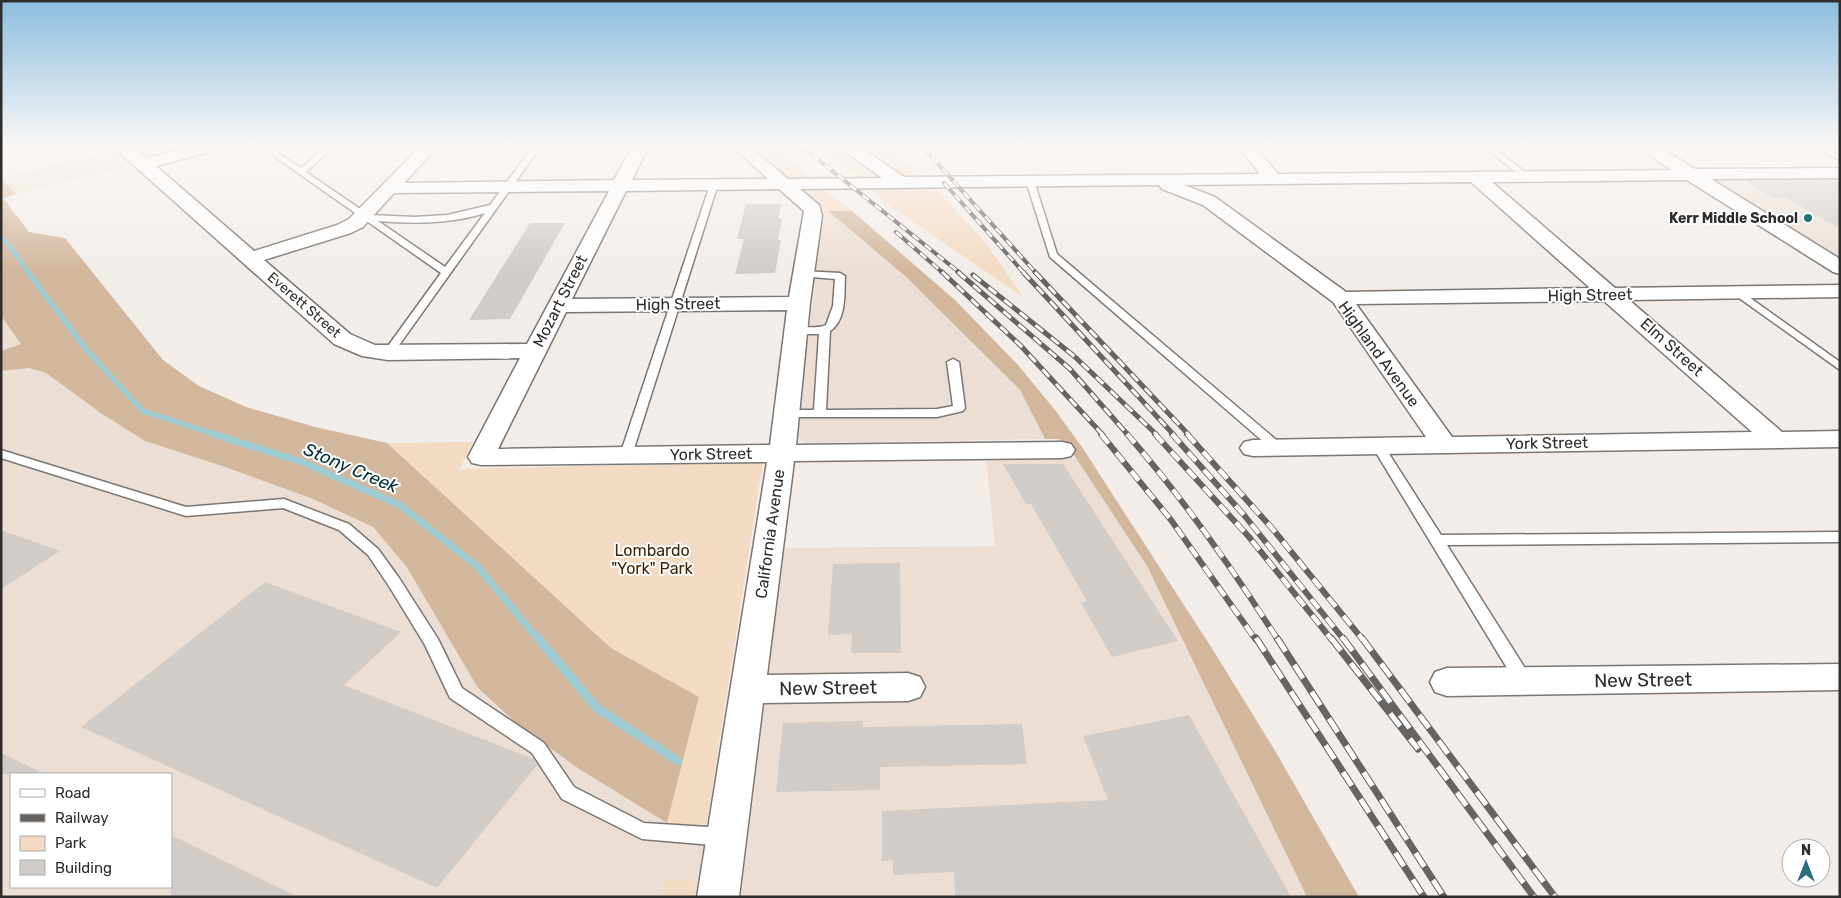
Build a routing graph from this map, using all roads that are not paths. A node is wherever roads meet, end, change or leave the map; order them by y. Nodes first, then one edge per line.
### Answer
1 (170, 187) edge
2 (322, 187) edge
3 (455, 187) edge
4 (507, 187) edge
5 (619, 187) edge
6 (713, 187) edge
7 (785, 187) edge
8 (1032, 187) edge
9 (1173, 187) edge
10 (1225, 187) edge
11 (1488, 187) edge
12 (1711, 187) edge
13 (391, 188) joint
14 (1209, 201) junction
15 (493, 207) junction
16 (363, 216) junction
17 (250, 258) junction
18 (1840, 268) edge
19 (446, 272) junction
20 (804, 274) junction
21 (1840, 291) edge
22 (1739, 293) junction
23 (1613, 295) junction
24 (1341, 298) junction
25 (799, 303) junction
26 (675, 304) junction
27 (557, 306) junction
28 (825, 330) junction
29 (796, 331) junction
30 (533, 351) junction
31 (388, 353) junction
32 (953, 362) dead end
33 (1840, 367) edge
34 (786, 414) junction
35 (820, 414) junction
36 (1840, 439) edge
37 (1776, 440) junction
38 (1444, 445) junction
39 (1378, 446) junction
40 (1265, 448) joint
41 (1062, 450) dead end
42 (782, 453) junction
43 (1, 454) edge
44 (626, 455) junction
45 (481, 458) joint
46 (1840, 537) edge
47 (1436, 540) junction
48 (1840, 677) edge
49 (1524, 681) junction
50 (1447, 682) dead end
51 (908, 687) dead end
52 (748, 689) junction
53 (726, 838) junction
54 (718, 897) edge

1 - 17 street, Everett Street
2 - 16 lane
3 - 13 street
4 - 15 lane
5 - 27 street, Mozart Street
6 - 26 lane
7 - 20 street, California Avenue
8 - 40 lane
9 - 14 street, Highland Avenue
10 - 14 street
11 - 23 street, Elm Street
12 - 18 street
13 - 16 street
14 - 24 street, Highland Avenue
15 - 16 lane
15 - 19 lane
16 - 17 street
16 - 19 lane
17 - 31 street, Everett Street
19 - 31 lane
20 - 25 street, California Avenue
20 - 28 lane
21 - 22 street, High Street
22 - 23 street, High Street
22 - 33 lane
23 - 24 street, High Street
23 - 37 street, Elm Street
24 - 38 street, Highland Avenue
25 - 26 street, High Street
25 - 29 street, California Avenue
26 - 27 street, High Street
26 - 44 lane
27 - 30 street, Mozart Street
28 - 29 lane
28 - 35 lane
29 - 34 street, California Avenue
30 - 31 street, Everett Street
30 - 45 street, Mozart Street
32 - 35 lane
34 - 35 lane
34 - 42 street, California Avenue
36 - 37 street, York Street
37 - 38 street, York Street
38 - 39 street, York Street
39 - 40 street, York Street
39 - 47 lane
41 - 42 street, York Street
42 - 44 street, York Street
42 - 52 street, California Avenue
43 - 53 lane
44 - 45 street, York Street
46 - 47 lane
47 - 49 lane
48 - 49 street, New Street
49 - 50 street, New Street
51 - 52 street, New Street
52 - 53 street, California Avenue
53 - 54 street, California Avenue

